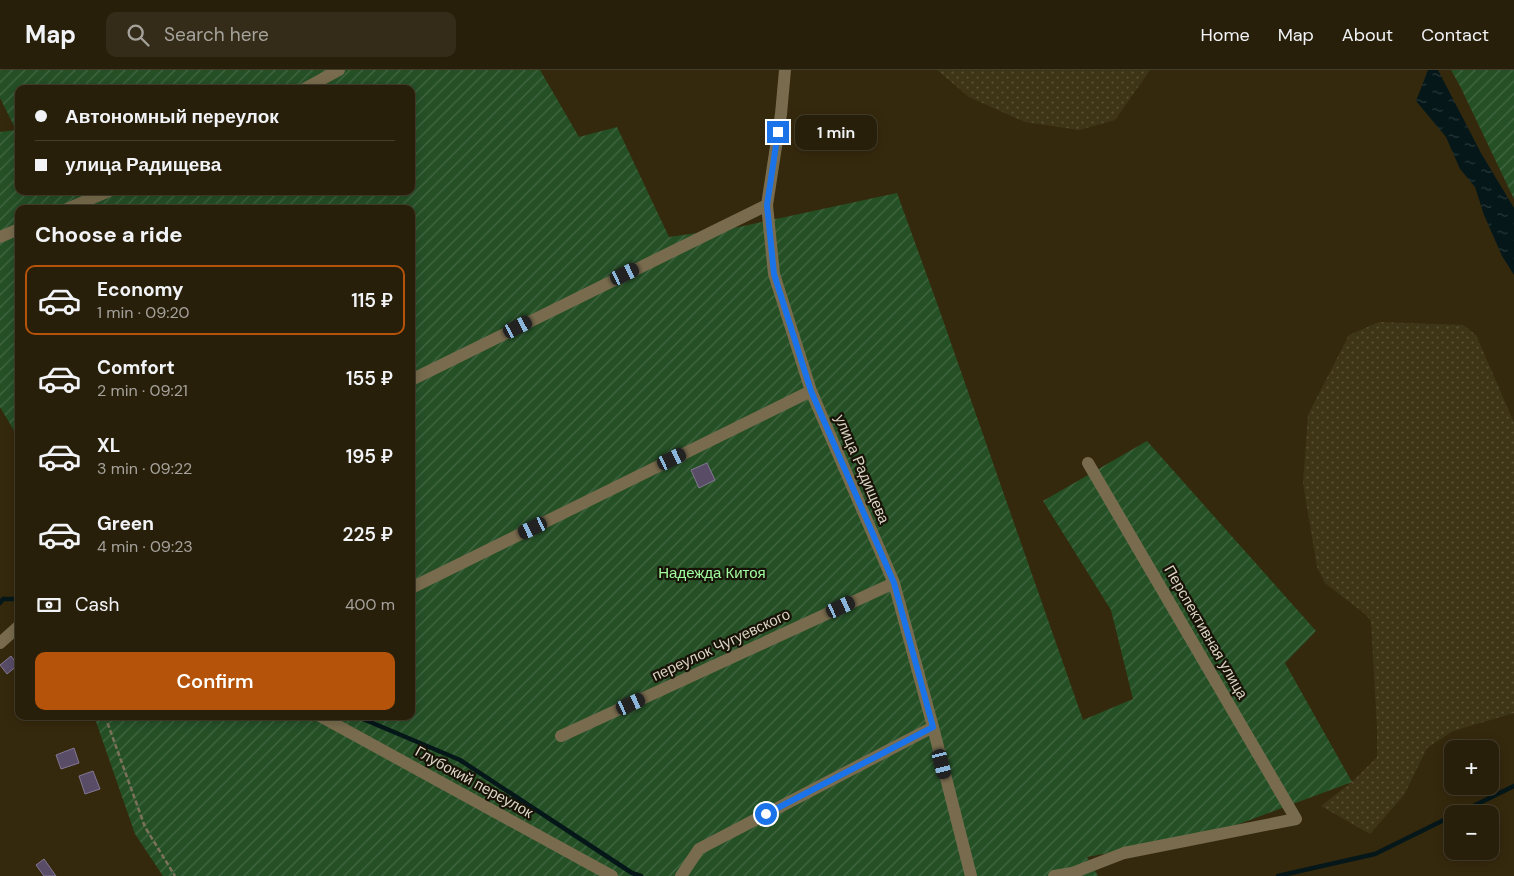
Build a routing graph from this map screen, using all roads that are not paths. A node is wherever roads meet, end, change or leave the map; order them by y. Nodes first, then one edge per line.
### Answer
1 (339, 70) edge
2 (785, 70) edge
3 (311, 85) edge
4 (100, 195) edge
5 (76, 205) edge
6 (767, 205) junction
7 (15, 231) edge
8 (0, 237) edge
9 (415, 378) edge
10 (811, 391) junction
11 (1088, 462) dead end
12 (894, 583) junction
13 (415, 586) edge
14 (15, 630) edge
15 (0, 643) edge
16 (327, 720) edge
17 (933, 727) junction
18 (561, 736) dead end
19 (612, 876) edge
20 (681, 876) edge
21 (971, 876) edge
22 (1054, 876) edge

1 - 3 street
2 - 6 street, улица Радищева
4 - 5 street
6 - 9 street
6 - 10 street, улица Радищева
7 - 8 street
10 - 12 street, улица Радищева
10 - 13 street
11 - 22 street, Перспективная улица
12 - 17 street, улица Радищева
12 - 18 street, переулок Чугуевского
14 - 15 street
16 - 19 street, Глубокий переулок
17 - 20 street
17 - 21 street, улица Радищева

